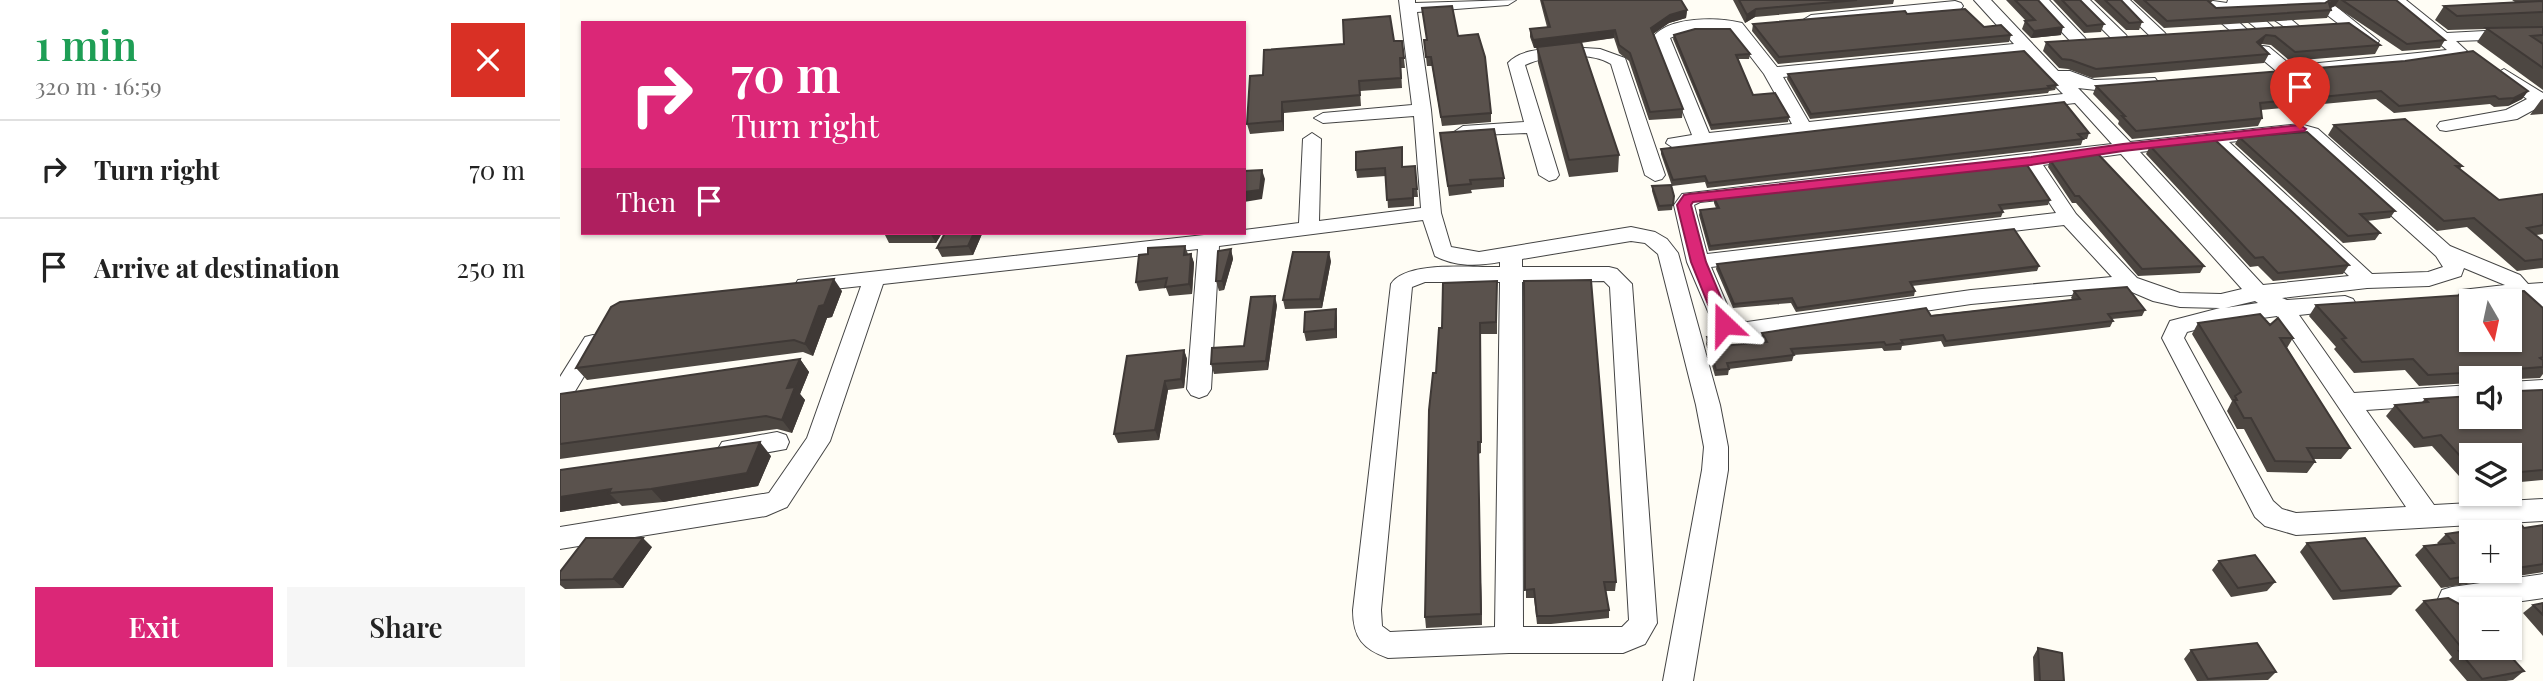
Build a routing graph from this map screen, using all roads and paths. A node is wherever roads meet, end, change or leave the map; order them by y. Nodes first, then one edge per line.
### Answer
1 (1507, 0) edge
2 (1838, 0) edge
3 (1982, 0) edge
4 (1996, 0) edge
5 (2040, 0) edge
6 (2081, 0) edge
7 (2121, 0) edge
8 (2396, 0) edge
9 (2408, 0) edge
10 (2319, 1) edge
11 (2260, 2) edge
12 (2289, 2) edge
13 (2235, 3) edge
14 (1408, 4) edge
15 (2209, 4) edge
16 (1955, 6) dead end
17 (1850, 16) junction
18 (1796, 21) edge
19 (2346, 24) junction
20 (2306, 26) junction
21 (2267, 29) junction
22 (2214, 32) edge
23 (2543, 33) edge
24 (2244, 34) junction
25 (2452, 36) junction
26 (2120, 38) junction
27 (2079, 41) junction
28 (2042, 44) junction
29 (2263, 51) edge
30 (2474, 52) edge
31 (2400, 61) junction
32 (2495, 67) edge
33 (2287, 71) junction
34 (1772, 73) junction
35 (2259, 73) edge
36 (2162, 81) edge
37 (2079, 97) junction
38 (2541, 100) edge
39 (1422, 110) junction
40 (1323, 118) dead end
41 (2446, 126) dead end
42 (1534, 127) junction
43 (1804, 128) junction
44 (1423, 135) junction
45 (2214, 138) junction
46 (1312, 139) dead end
47 (1703, 139) junction
48 (1675, 143) dead end
49 (2123, 148) junction
50 (2031, 161) junction
51 (1549, 175) dead end
52 (1655, 175) dead end
53 (1432, 214) junction
54 (2069, 218) junction
55 (1309, 229) junction
56 (1209, 241) junction
57 (2443, 251) junction
58 (1698, 262) junction
59 (1511, 265) junction
60 (875, 277) junction
61 (2367, 281) junction
62 (2129, 283) junction
63 (781, 288) edge
64 (2534, 291) edge
65 (2258, 293) junction
66 (2283, 308) junction
67 (2543, 311) edge
68 (604, 323) edge
69 (1199, 389) dead end
70 (2543, 389) edge
71 (2522, 390) edge
72 (588, 391) edge
73 (2459, 395) edge
74 (561, 396) edge
75 (2348, 402) junction
76 (777, 442) dead end
77 (709, 452) edge
78 (2543, 510) edge
79 (2428, 518) junction
80 (560, 538) edge
81 (2543, 586) edge
82 (2452, 599) edge
83 (1509, 640) junction
84 (1678, 681) edge

1 - 14 street
2 - 17 street
3 - 28 street
4 - 28 street
5 - 27 street
6 - 26 street
7 - 26 street
8 - 31 street
9 - 25 street
10 - 12 street
10 - 19 street
11 - 12 street
11 - 13 street
11 - 20 street
13 - 15 street
13 - 21 street
14 - 39 street
15 - 24 street
16 - 17 street
17 - 18 street
19 - 20 street
19 - 31 street
20 - 21 street
21 - 24 street
22 - 24 street
23 - 25 street
25 - 30 street
26 - 27 street
27 - 28 street
28 - 34 street
28 - 36 street
28 - 37 street
29 - 33 street
31 - 33 street
32 - 38 street
33 - 35 street
34 - 43 street
34 - 47 street
37 - 43 street
37 - 49 street
38 - 41 street
39 - 40 street
39 - 44 street
42 - 44 street
42 - 51 street
42 - 52 street
43 - 47 street
44 - 53 street
45 - 49 street
45 - 57 street
45 - 61 street
46 - 55 street
47 - 48 street
49 - 50 street
49 - 65 street
50 - 54 street
50 - 58 street
53 - 55 street
53 - 59 street
54 - 58 street
54 - 62 street
55 - 56 street
56 - 60 street
56 - 69 street
57 - 61 street
57 - 64 street
58 - 62 street
59 - 83 street
59 - 83 street
59 - 83 street
59 - 84 street
60 - 63 street
60 - 80 street
61 - 65 street
62 - 65 street
64 - 66 street
64 - 67 street
65 - 66 street
66 - 75 street
66 - 79 street
68 - 74 street
70 - 71 street
72 - 74 street
73 - 75 street
75 - 79 street
76 - 77 street
78 - 79 street
81 - 82 street

